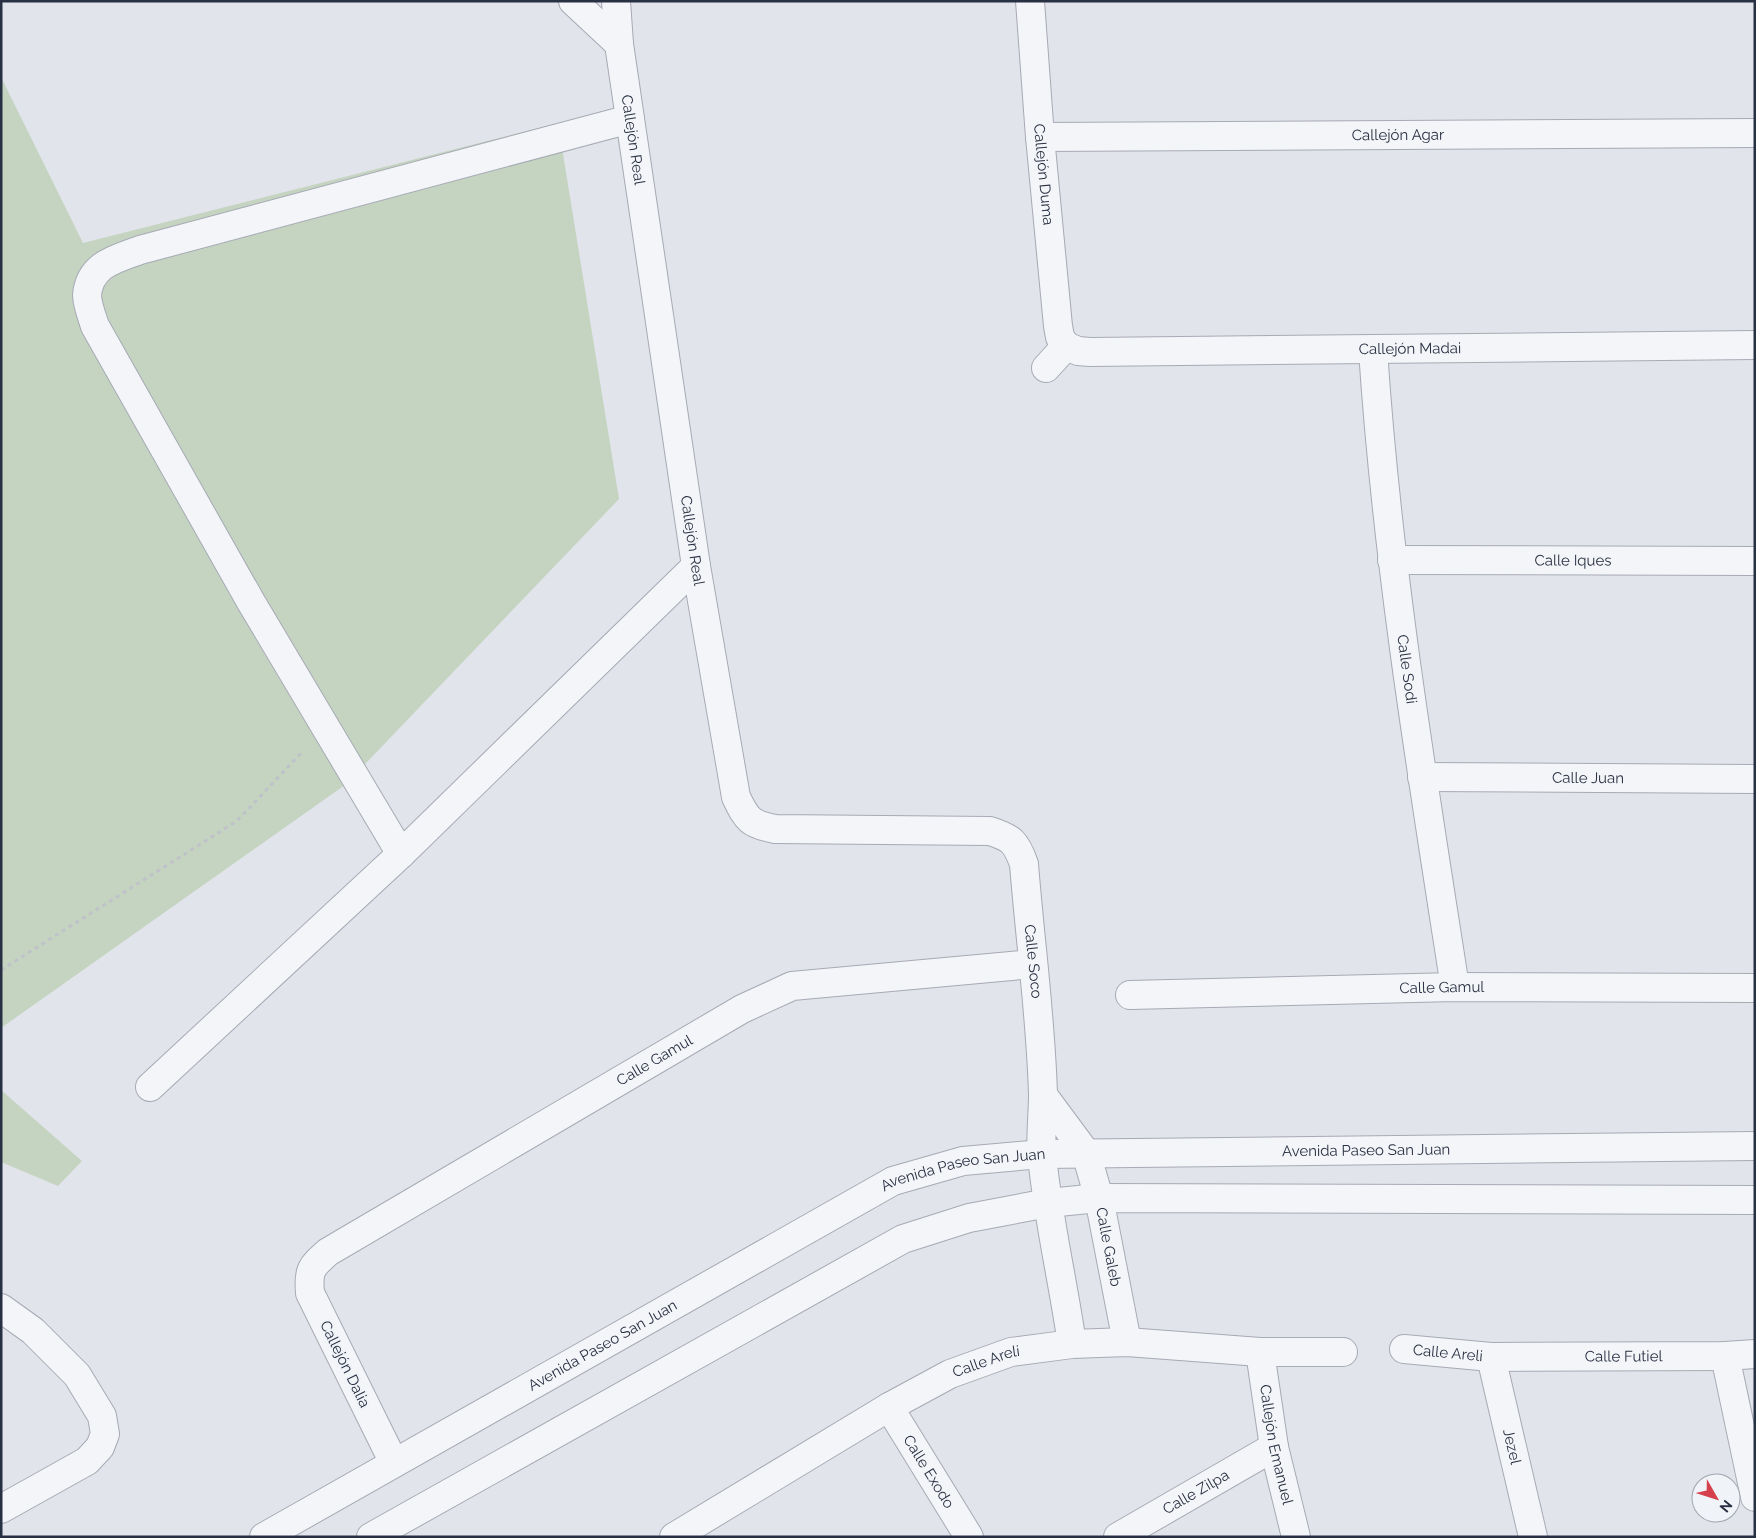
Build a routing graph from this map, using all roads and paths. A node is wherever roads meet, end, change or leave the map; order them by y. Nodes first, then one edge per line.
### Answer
1 (573, 1) edge
2 (616, 1) edge
3 (1030, 1) edge
4 (619, 44) junction
5 (630, 119) junction
6 (1755, 132) edge
7 (1040, 137) junction
8 (1755, 345) edge
9 (1066, 346) junction
10 (1373, 350) junction
11 (1046, 368) dead end
12 (1392, 560) junction
13 (1755, 561) edge
14 (696, 566) junction
15 (326, 727) junction
16 (1422, 777) junction
17 (1755, 779) edge
18 (1005, 836) joint
19 (401, 854) junction
20 (1033, 964) junction
21 (1, 970) edge
22 (1455, 987) junction
23 (1755, 988) edge
24 (1130, 995) dead end
25 (150, 1087) dead end
26 (1043, 1095) junction
27 (1755, 1146) edge
28 (1086, 1153) junction
29 (1042, 1154) junction
30 (1099, 1198) junction
31 (1755, 1200) edge
32 (1048, 1203) junction
33 (314, 1264) joint
34 (1, 1308) edge
35 (1127, 1342) junction
36 (1072, 1344) junction
37 (1404, 1349) dead end
38 (1260, 1352) junction
39 (1343, 1352) dead end
40 (1755, 1354) edge
41 (1725, 1356) junction
42 (1491, 1357) junction
43 (889, 1407) junction
44 (1274, 1447) junction
45 (394, 1463) junction
46 (1755, 1498) edge
47 (1, 1509) edge
48 (302, 1528) edge
49 (264, 1537) edge
50 (371, 1537) edge
51 (674, 1537) edge
52 (969, 1537) edge
53 (1118, 1537) edge
54 (1296, 1537) edge
55 (1533, 1537) edge

1 - 4 street
2 - 4 street, Callejón Real
3 - 7 street, Callejón Duma
4 - 5 street, Callejón Real
5 - 14 street, Callejón Real
5 - 15 street
6 - 7 street, Callejón Agar
7 - 9 street, Callejón Duma
8 - 10 street, Callejón Madai
9 - 10 street, Callejón Madai
9 - 11 street
10 - 12 street, Calle Sodi
12 - 13 street, Calle Iques
12 - 16 street, Calle Sodi
14 - 18 street, Callejón Real
14 - 19 street
15 - 19 street
15 - 21 path
16 - 17 street, Calle Juan
16 - 22 street, Calle Sodi
18 - 20 street, Calle Soco
19 - 25 street
20 - 26 street, Calle Soco
20 - 33 street, Calle Gamul
22 - 23 street, Calle Gamul
22 - 24 street, Calle Gamul
26 - 28 street
26 - 29 street, Calle Soco
27 - 28 street, Avenida Paseo San Juan
28 - 29 street, Avenida Paseo San Juan
28 - 30 street, Calle Galeb
29 - 32 street
29 - 45 street, Avenida Paseo San Juan
30 - 31 street
30 - 32 street
30 - 35 street, Calle Galeb
32 - 36 street
32 - 50 street
33 - 45 street, Callejón Dalia
34 - 47 street
35 - 36 street, Calle Areli
35 - 38 street, Calle Areli
36 - 43 street, Calle Areli
37 - 42 street, Calle Areli
38 - 39 street, Calle Areli
38 - 44 street, Callejón Emanuel
40 - 41 street, Calle Futiel
41 - 42 street, Calle Futiel
41 - 46 street
42 - 55 street, Jezel
43 - 51 street, Calle Areli
43 - 52 street, Calle Exodo
44 - 53 street, Calle Zilpa
44 - 54 street, Callejón Emanuel
45 - 48 street, Avenida Paseo San Juan
48 - 49 street, Avenida Paseo San Juan

